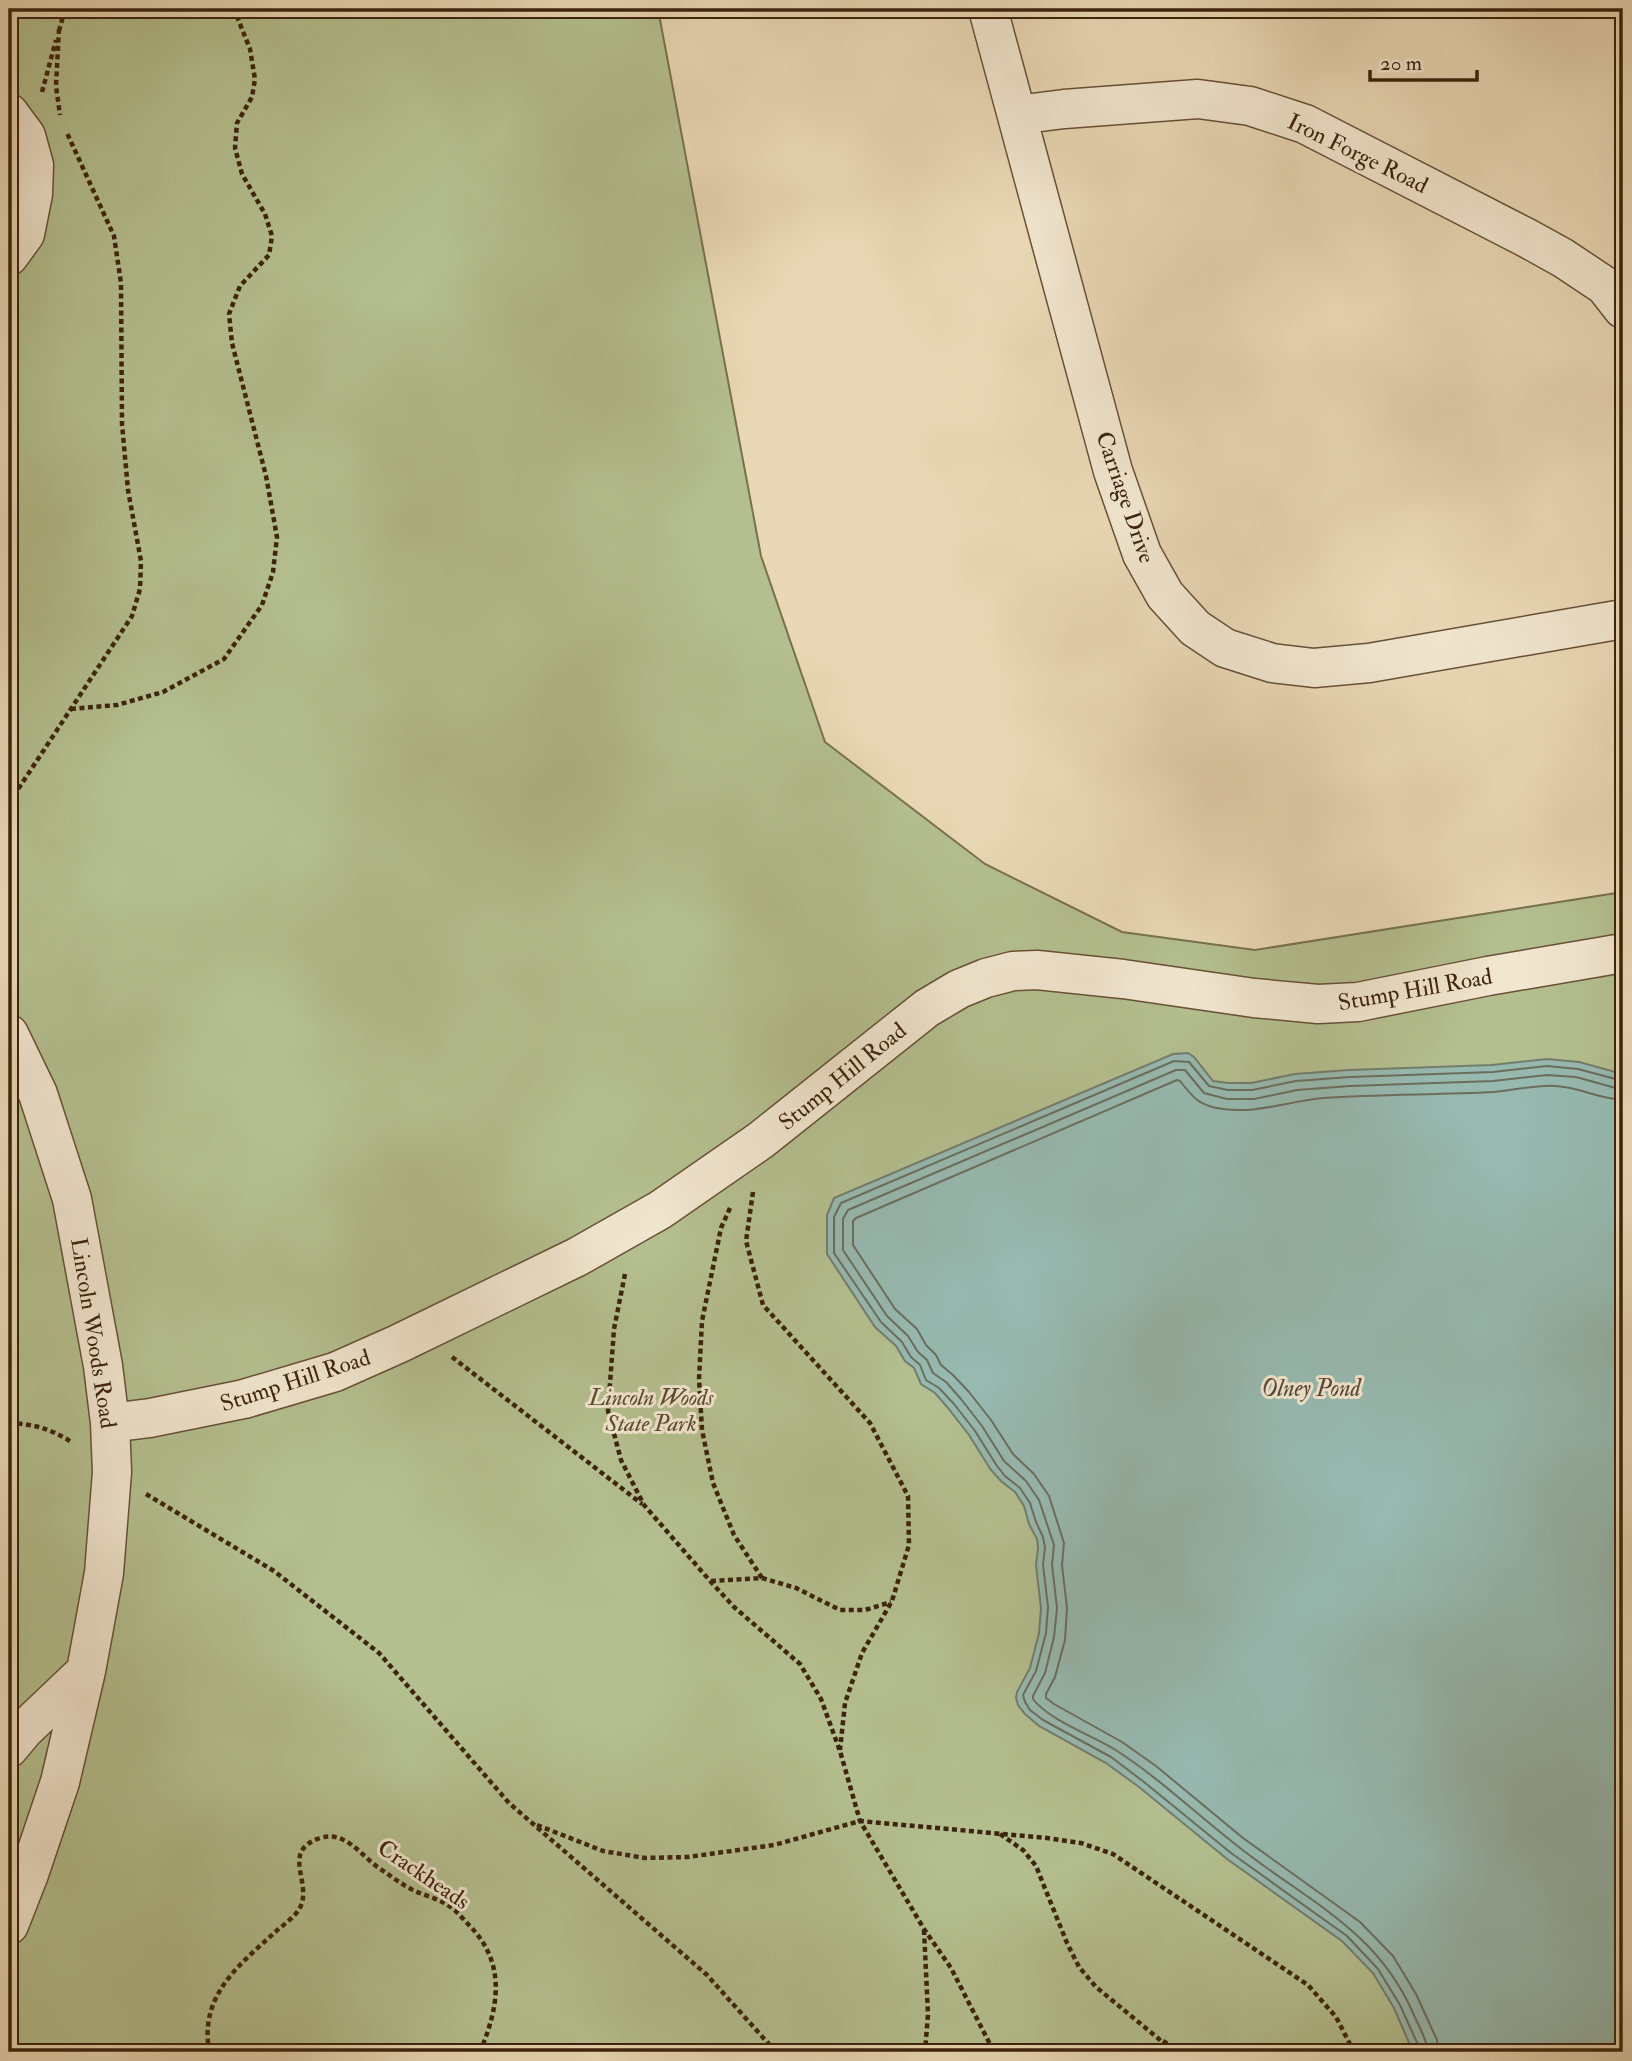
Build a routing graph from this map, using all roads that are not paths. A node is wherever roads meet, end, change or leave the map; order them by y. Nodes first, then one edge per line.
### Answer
1 (988, 9) edge
2 (1017, 115) junction
3 (17, 124) edge
4 (9, 256) edge
5 (1623, 309) edge
6 (1623, 619) edge
7 (1623, 953) edge
8 (9, 1034) edge
9 (110, 1423) junction
10 (86, 1671) junction
11 (9, 1748) edge
12 (9, 1924) edge

1 - 2 street, Carriage Drive
2 - 5 street, Iron Forge Road
2 - 6 street, Carriage Drive
3 - 4 street
7 - 9 street, Stump Hill Road
8 - 9 street, Lincoln Woods Road
9 - 10 street, Lincoln Woods Road
10 - 11 street
10 - 12 street, Lincoln Woods Road

